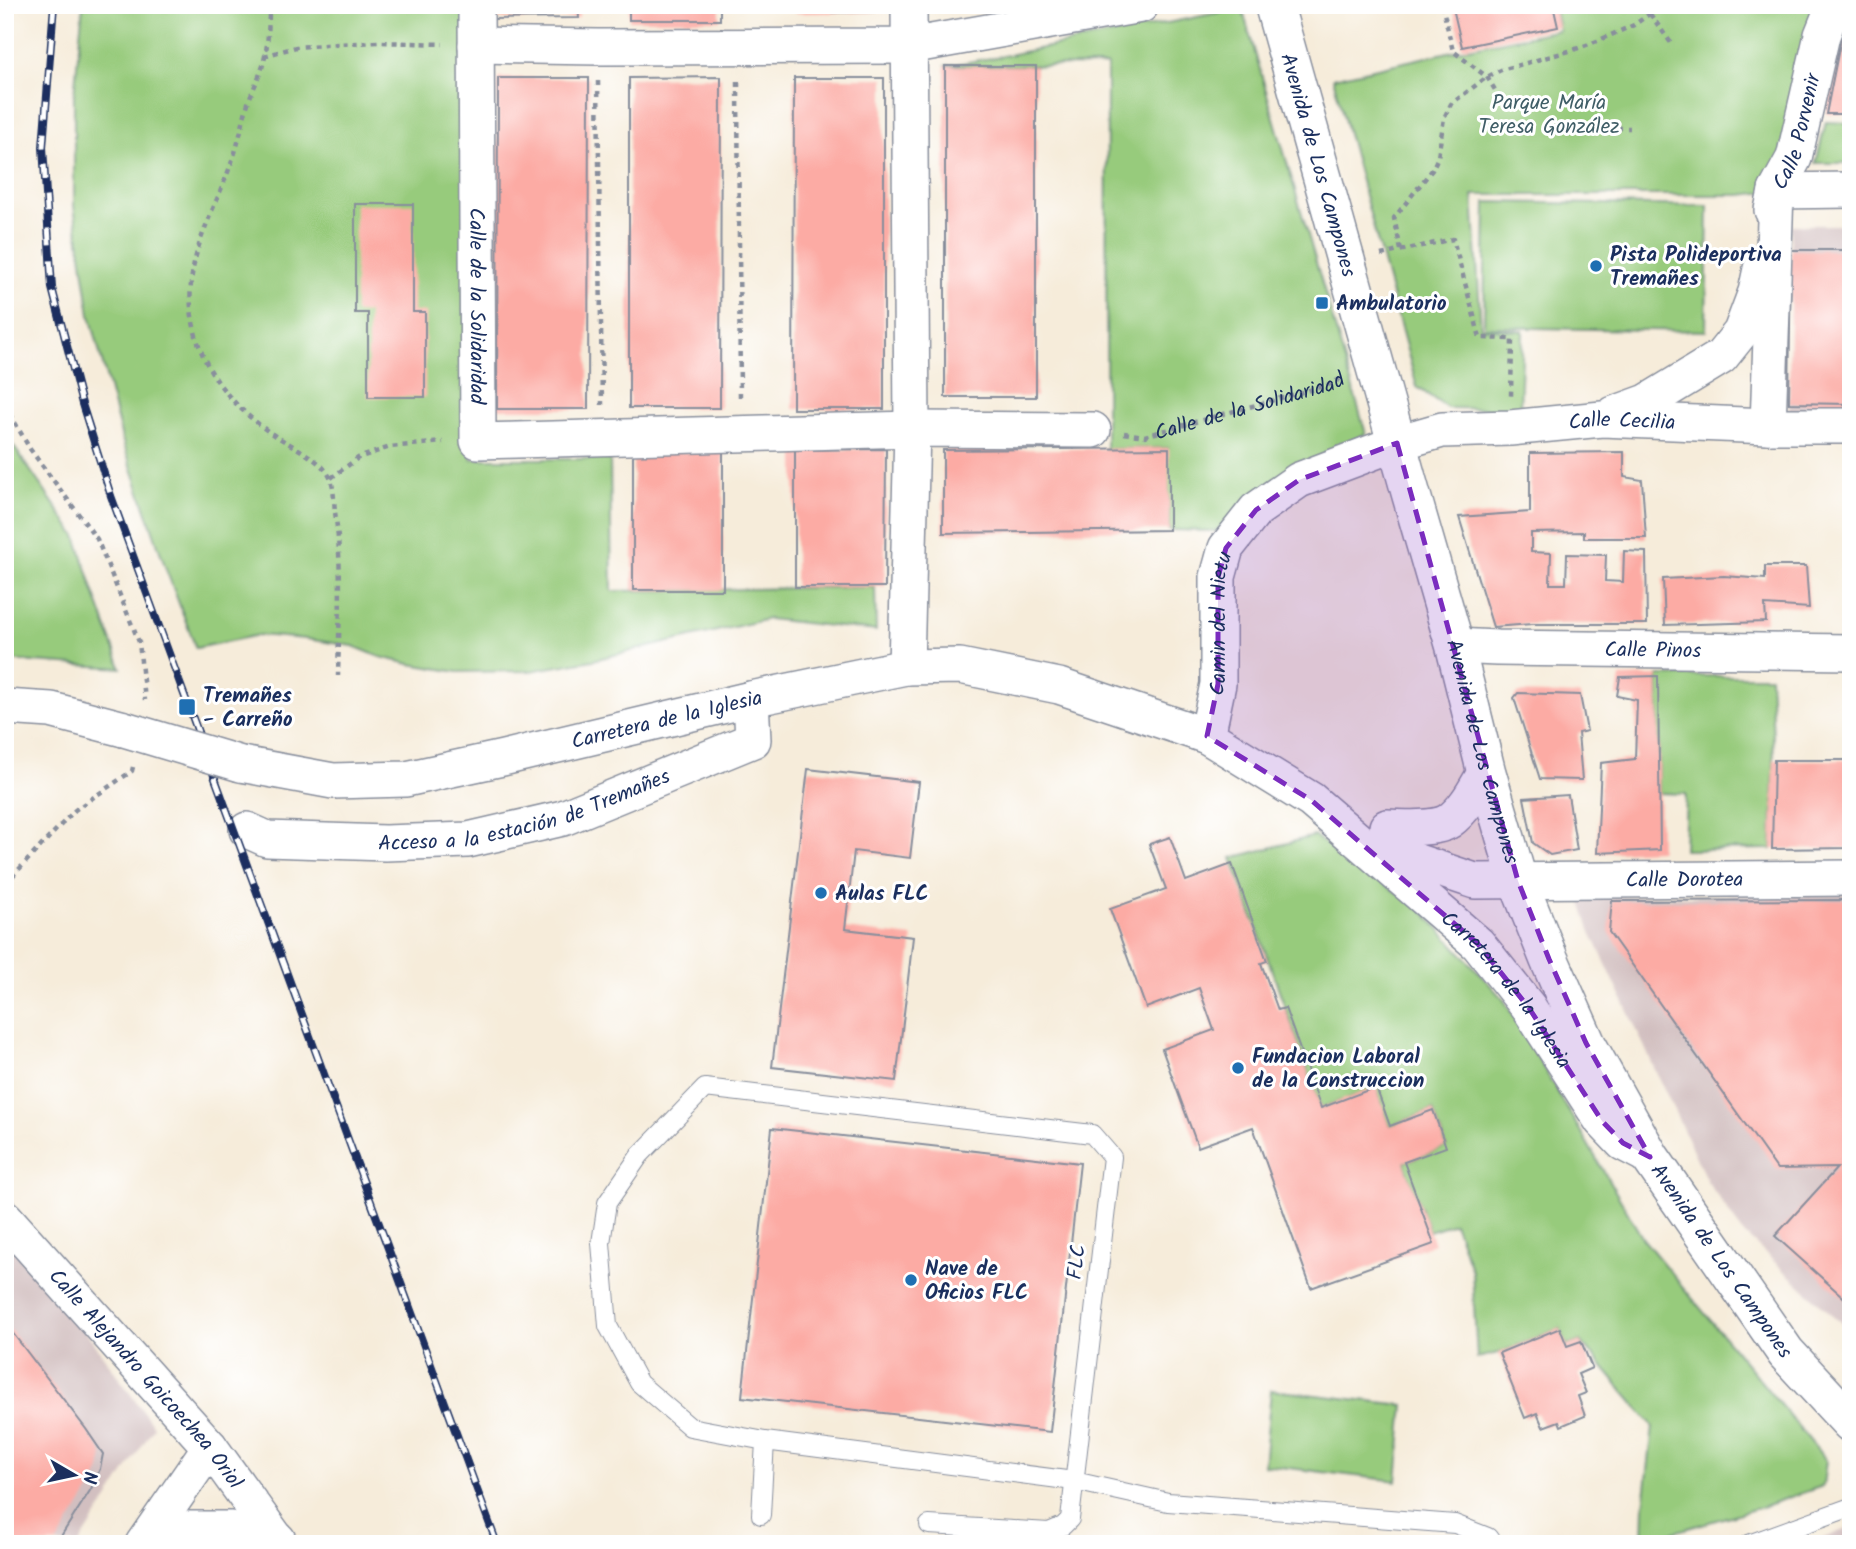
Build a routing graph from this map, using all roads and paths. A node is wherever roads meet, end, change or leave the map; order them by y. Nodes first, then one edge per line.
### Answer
1 (269, 5) edge
2 (476, 5) edge
3 (909, 5) edge
4 (1141, 5) edge
5 (1274, 5) edge
6 (1442, 5) edge
7 (1662, 5) edge
8 (1833, 5) edge
9 (1650, 14) junction
10 (1671, 43) dead end
11 (476, 45) junction
12 (738, 46) junction
13 (909, 46) junction
14 (597, 47) junction
15 (264, 56) junction
16 (1487, 77) junction
17 (1500, 98) dead end
18 (1557, 127) dead end
19 (1630, 128) dead end
20 (1851, 190) edge
21 (1776, 191) junction
22 (1374, 362) junction
23 (5, 405) edge
24 (1602, 419) junction
25 (1768, 426) junction
26 (1851, 426) edge
27 (1510, 428) junction
28 (912, 429) junction
29 (1093, 430) joint
30 (741, 434) junction
31 (603, 437) junction
32 (478, 441) junction
33 (1397, 443) junction
34 (331, 478) junction
35 (1455, 646) junction
36 (1851, 652) edge
37 (906, 667) junction
38 (338, 676) dead end
39 (751, 699) junction
40 (5, 707) edge
41 (134, 733) junction
42 (1207, 736) junction
43 (1486, 771) junction
44 (1311, 800) junction
45 (1387, 827) junction
46 (247, 830) dead end
47 (1349, 832) junction
48 (1851, 878) edge
49 (1518, 881) junction
50 (5, 884) edge
51 (1650, 1157) junction
52 (5, 1218) edge
53 (1851, 1423) edge
54 (765, 1441) junction
55 (210, 1447) junction
56 (1074, 1481) junction
57 (1851, 1507) edge
58 (761, 1515) dead end
59 (929, 1525) dead end
60 (279, 1542) edge
61 (143, 1544) edge
62 (153, 1544) edge
63 (1493, 1544) edge
64 (1749, 1544) edge

1 - 15 path
2 - 11 street, Calle de la Solidaridad
3 - 13 street
4 - 13 street
5 - 22 street, Avenida de Los Campones
6 - 16 path
7 - 9 path
8 - 21 street, Calle Porvenir
9 - 10 path
9 - 16 path
11 - 14 street
11 - 15 path
11 - 32 street, Calle de la Solidaridad
12 - 13 street
12 - 14 street
12 - 30 path
13 - 28 street
14 - 31 path
15 - 34 path
16 - 17 path
16 - 27 path
18 - 19 path
20 - 21 street
21 - 24 street
21 - 25 street, Calle Porvenir
22 - 29 path, Calle de la Solidaridad
22 - 33 street, Avenida de Los Campones
23 - 41 path
24 - 25 street, Calle Cecilia
24 - 27 street, Calle Cecilia
25 - 26 street, Calle Cecilia
27 - 33 street, Calle Cecilia
28 - 29 street
28 - 30 street
28 - 37 street
30 - 31 street
31 - 32 street
32 - 34 path
33 - 35 street, Avenida de Los Campones
33 - 42 street, Camin del Nietu
34 - 38 path
35 - 36 street, Calle Pinos
35 - 43 street, Avenida de Los Campones
37 - 39 street, Carretera de la Iglesia
37 - 42 street, Carretera de la Iglesia
39 - 41 street, Carretera de la Iglesia, bridge
39 - 46 street, Acceso a la estación de Tremañes
40 - 41 street, Carretera de la Iglesia
41 - 50 path
42 - 44 street, Carretera de la Iglesia
43 - 45 street, Carretera de la Iglesia
43 - 49 street, Avenida de Los Campones
44 - 45 street, Carretera de la Iglesia
44 - 47 street, Carretera de la Iglesia
45 - 49 street, Carretera de la Iglesia
47 - 49 street, Carretera de la Iglesia
47 - 51 street, Carretera de la Iglesia
48 - 49 street, Calle Dorotea
49 - 51 street, Avenida de Los Campones
51 - 53 street, Avenida de Los Campones
52 - 55 street, Calle Alejandro Goicoechea Oriol
54 - 56 lane
54 - 56 lane, FLC
54 - 58 lane
55 - 60 street, Calle Alejandro Goicoechea Oriol
55 - 61 street
56 - 59 lane, FLC
56 - 63 lane
57 - 64 lane
60 - 62 street

